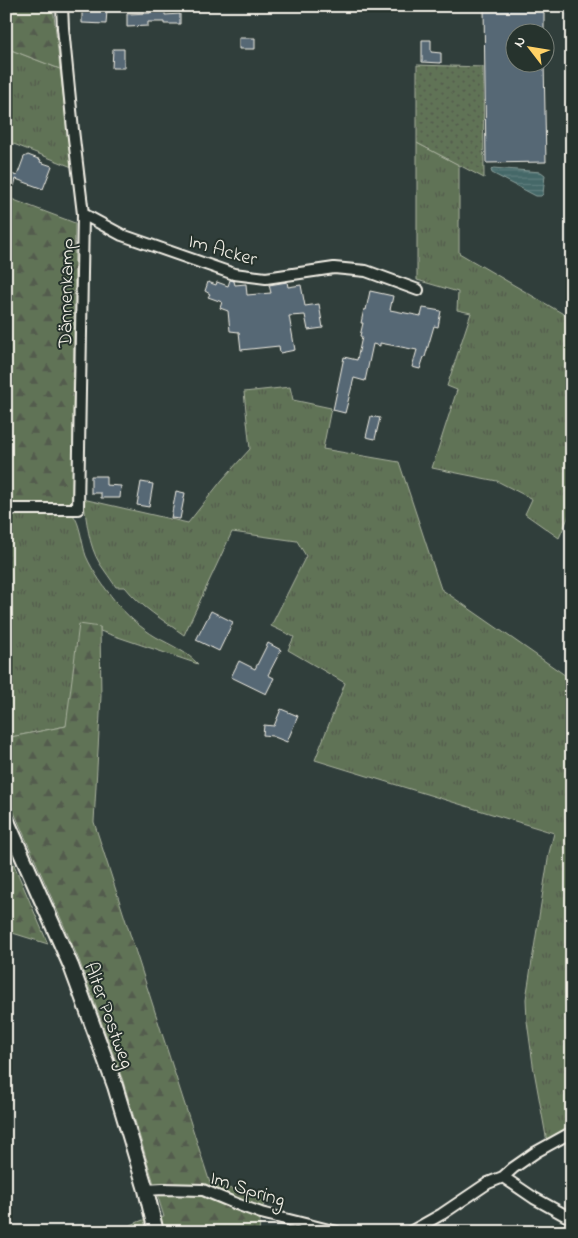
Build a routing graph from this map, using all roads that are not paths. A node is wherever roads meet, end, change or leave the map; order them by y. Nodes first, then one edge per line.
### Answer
1 (62, 6) edge
2 (84, 214) junction
3 (418, 290) dead end
4 (6, 509) edge
5 (6, 819) edge
6 (572, 1132) edge
7 (503, 1177) junction
8 (146, 1190) junction
9 (572, 1219) edge
10 (156, 1232) edge
11 (337, 1232) edge
12 (410, 1232) edge

1 - 2 street, Dännenkamp
2 - 3 street, Im Acker
2 - 4 street, Dännenkamp
5 - 8 main road, Alter Postweg
6 - 7 street
7 - 9 street
7 - 12 street
8 - 10 main road, Alter Postweg
8 - 11 street, Im Spring

